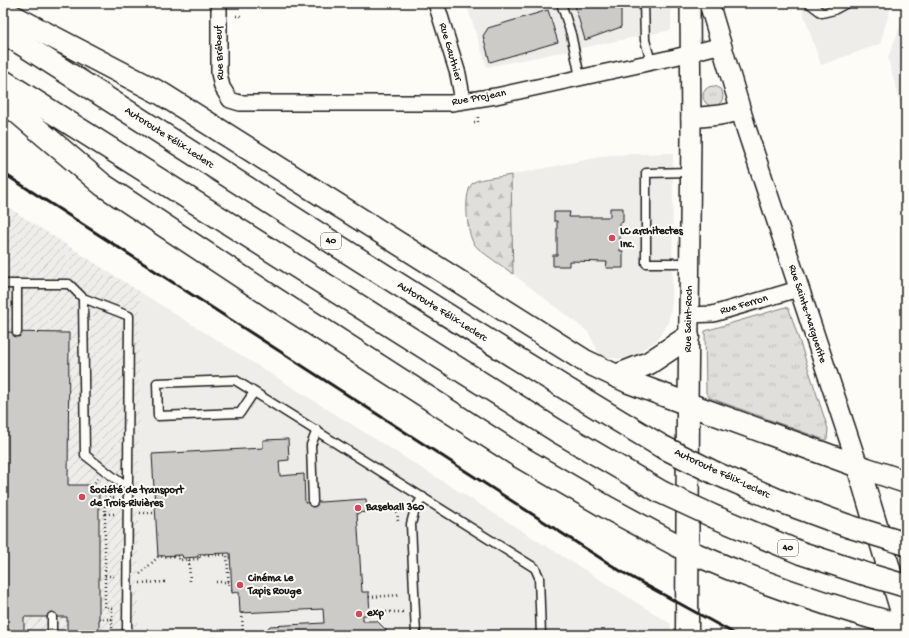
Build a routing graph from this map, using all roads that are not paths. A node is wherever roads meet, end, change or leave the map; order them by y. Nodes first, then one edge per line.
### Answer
1 (219, 3) edge
2 (436, 3) edge
3 (560, 3) edge
4 (644, 3) edge
5 (690, 3) edge
6 (709, 3) edge
7 (809, 3) edge
8 (843, 4) edge
9 (3, 11) edge
10 (3, 32) edge
11 (722, 45) junction
12 (690, 54) junction
13 (651, 62) junction
14 (580, 77) junction
15 (3, 81) edge
16 (3, 100) edge
17 (230, 100) joint
18 (463, 102) junction
19 (741, 111) junction
20 (691, 118) junction
21 (690, 172) junction
22 (690, 263) junction
23 (3, 284) edge
24 (17, 284) junction
25 (798, 289) junction
26 (83, 298) junction
27 (689, 315) junction
28 (17, 332) dead end
29 (688, 337) junction
30 (616, 376) junction
31 (254, 392) junction
32 (688, 404) junction
33 (317, 430) junction
34 (858, 466) junction
35 (906, 482) edge
36 (128, 485) junction
37 (423, 497) junction
38 (313, 502) dead end
39 (906, 544) edge
40 (688, 551) junction
41 (906, 586) edge
42 (52, 617) dead end
43 (906, 626) edge
44 (52, 635) edge
45 (127, 635) edge
46 (416, 635) edge
47 (542, 635) edge
48 (687, 635) edge

1 - 17 street, Rue Brébeuf
2 - 18 street, Rue Gauthier
3 - 14 lane
4 - 13 lane
5 - 12 street, Rue Saint-Roch
6 - 11 street, Rue Sainte-Marguerite
7 - 8 lane
9 - 30 main road
10 - 39 main road, Autoroute Félix-Leclerc / 40, bridge
11 - 12 street, Rue Projean
11 - 19 street, Rue Sainte-Marguerite
12 - 13 street, Rue Projean
12 - 20 street, Rue Saint-Roch
13 - 14 street, Rue Projean
14 - 18 street, Rue Projean
15 - 41 main road, 40, bridge
16 - 40 main road
17 - 18 street, Rue Projean
19 - 20 street
19 - 25 street, Rue Sainte-Marguerite
20 - 21 street, Rue Saint-Roch
21 - 22 street, Rue Saint-Roch
21 - 22 lane
22 - 27 street, Rue Saint-Roch
23 - 24 lane
24 - 26 lane
24 - 28 lane
25 - 27 street, Rue Ferron
25 - 34 street, Rue Sainte-Marguerite
26 - 36 lane
26 - 36 lane
27 - 29 street, Rue Saint-Roch
29 - 30 main road
29 - 32 street, Rue Saint-Roch
30 - 32 main road
31 - 31 lane
31 - 33 lane
32 - 34 main road
32 - 40 main road, Rue Saint-Roch
33 - 37 lane
33 - 38 lane
34 - 35 main road
34 - 43 main road, Rue Sainte-Marguerite
36 - 45 lane
37 - 46 lane
37 - 47 lane
40 - 43 main road
40 - 48 main road, Rue Saint-Roch
42 - 44 lane

